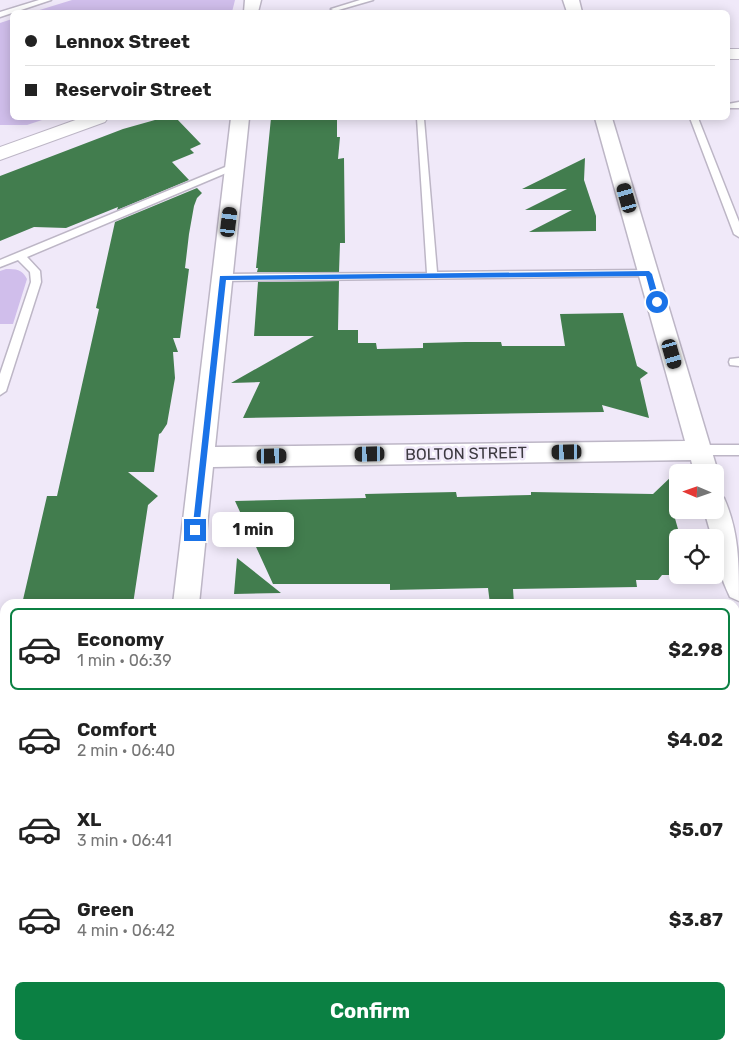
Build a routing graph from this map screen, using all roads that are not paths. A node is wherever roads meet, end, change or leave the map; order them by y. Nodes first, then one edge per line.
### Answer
1 (47, 0) edge
2 (369, 0) edge
3 (335, 9) dead end
4 (16, 10) edge
5 (93, 120) edge
6 (240, 120) edge
7 (420, 120) edge
8 (605, 120) edge
9 (695, 120) edge
10 (0, 154) edge
11 (235, 166) junction
12 (739, 234) edge
13 (20, 256) junction
14 (0, 264) edge
15 (649, 274) junction
16 (432, 276) junction
17 (222, 278) junction
18 (0, 391) edge
19 (699, 450) junction
20 (739, 450) edge
21 (203, 457) junction
22 (703, 464) edge
23 (719, 519) edge
24 (739, 589) edge
25 (187, 599) edge

1 - 4 lane
2 - 3 lane
5 - 10 street
6 - 11 street
7 - 16 lane
8 - 15 street
9 - 12 lane
11 - 13 lane
11 - 17 street
13 - 14 lane
13 - 18 lane
15 - 16 lane
15 - 19 street
16 - 17 lane
17 - 21 street
19 - 20 lane
19 - 21 street, BOLTON STREET
19 - 22 street
21 - 25 street
23 - 24 street

